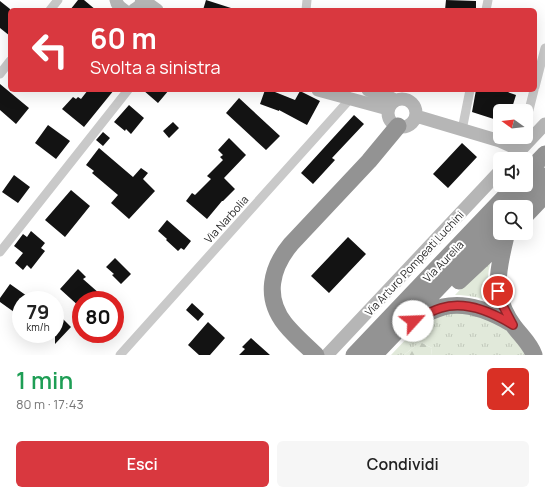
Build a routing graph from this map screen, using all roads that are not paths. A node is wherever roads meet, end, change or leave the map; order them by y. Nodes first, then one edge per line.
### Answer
1 (58, 0) edge
2 (143, 0) edge
3 (52, 8) edge
4 (137, 8) edge
5 (154, 8) edge
6 (545, 48) edge
7 (8, 64) edge
8 (0, 74) edge
9 (537, 79) edge
10 (126, 92) edge
11 (325, 92) edge
12 (375, 92) edge
13 (470, 92) edge
14 (534, 92) edge
15 (350, 99) junction
16 (391, 104) junction
17 (530, 104) edge
18 (416, 116) junction
19 (545, 124) edge
20 (398, 126) junction
21 (462, 130) junction
22 (512, 152) edge
23 (519, 152) edge
24 (545, 154) edge
25 (533, 167) edge
26 (545, 176) edge
27 (493, 178) edge
28 (509, 192) edge
29 (545, 195) edge
30 (522, 200) edge
31 (533, 208) edge
32 (495, 240) edge
33 (504, 240) edge
34 (0, 252) edge
35 (402, 325) junction
36 (513, 325) junction
37 (120, 355) edge
38 (316, 355) edge
39 (328, 355) edge
40 (354, 355) edge
41 (374, 355) edge
42 (534, 355) edge

1 - 3 street
2 - 4 street
2 - 5 street
6 - 9 street
7 - 8 street
10 - 34 street
11 - 15 street
12 - 16 street
13 - 21 street
14 - 17 street
15 - 16 street
15 - 37 street, Via Narbolia
16 - 18 street
16 - 20 street
18 - 20 street
18 - 21 street
19 - 23 street
20 - 38 highway
21 - 22 street
24 - 25 highway
26 - 30 highway
27 - 39 street, Via Arturo Pompeati Luchini
28 - 40 highway, Via Aurelia
29 - 31 highway
32 - 35 highway, Via Aurelia
33 - 36 highway
35 - 36 highway
35 - 41 highway, Via Aurelia
36 - 42 highway

